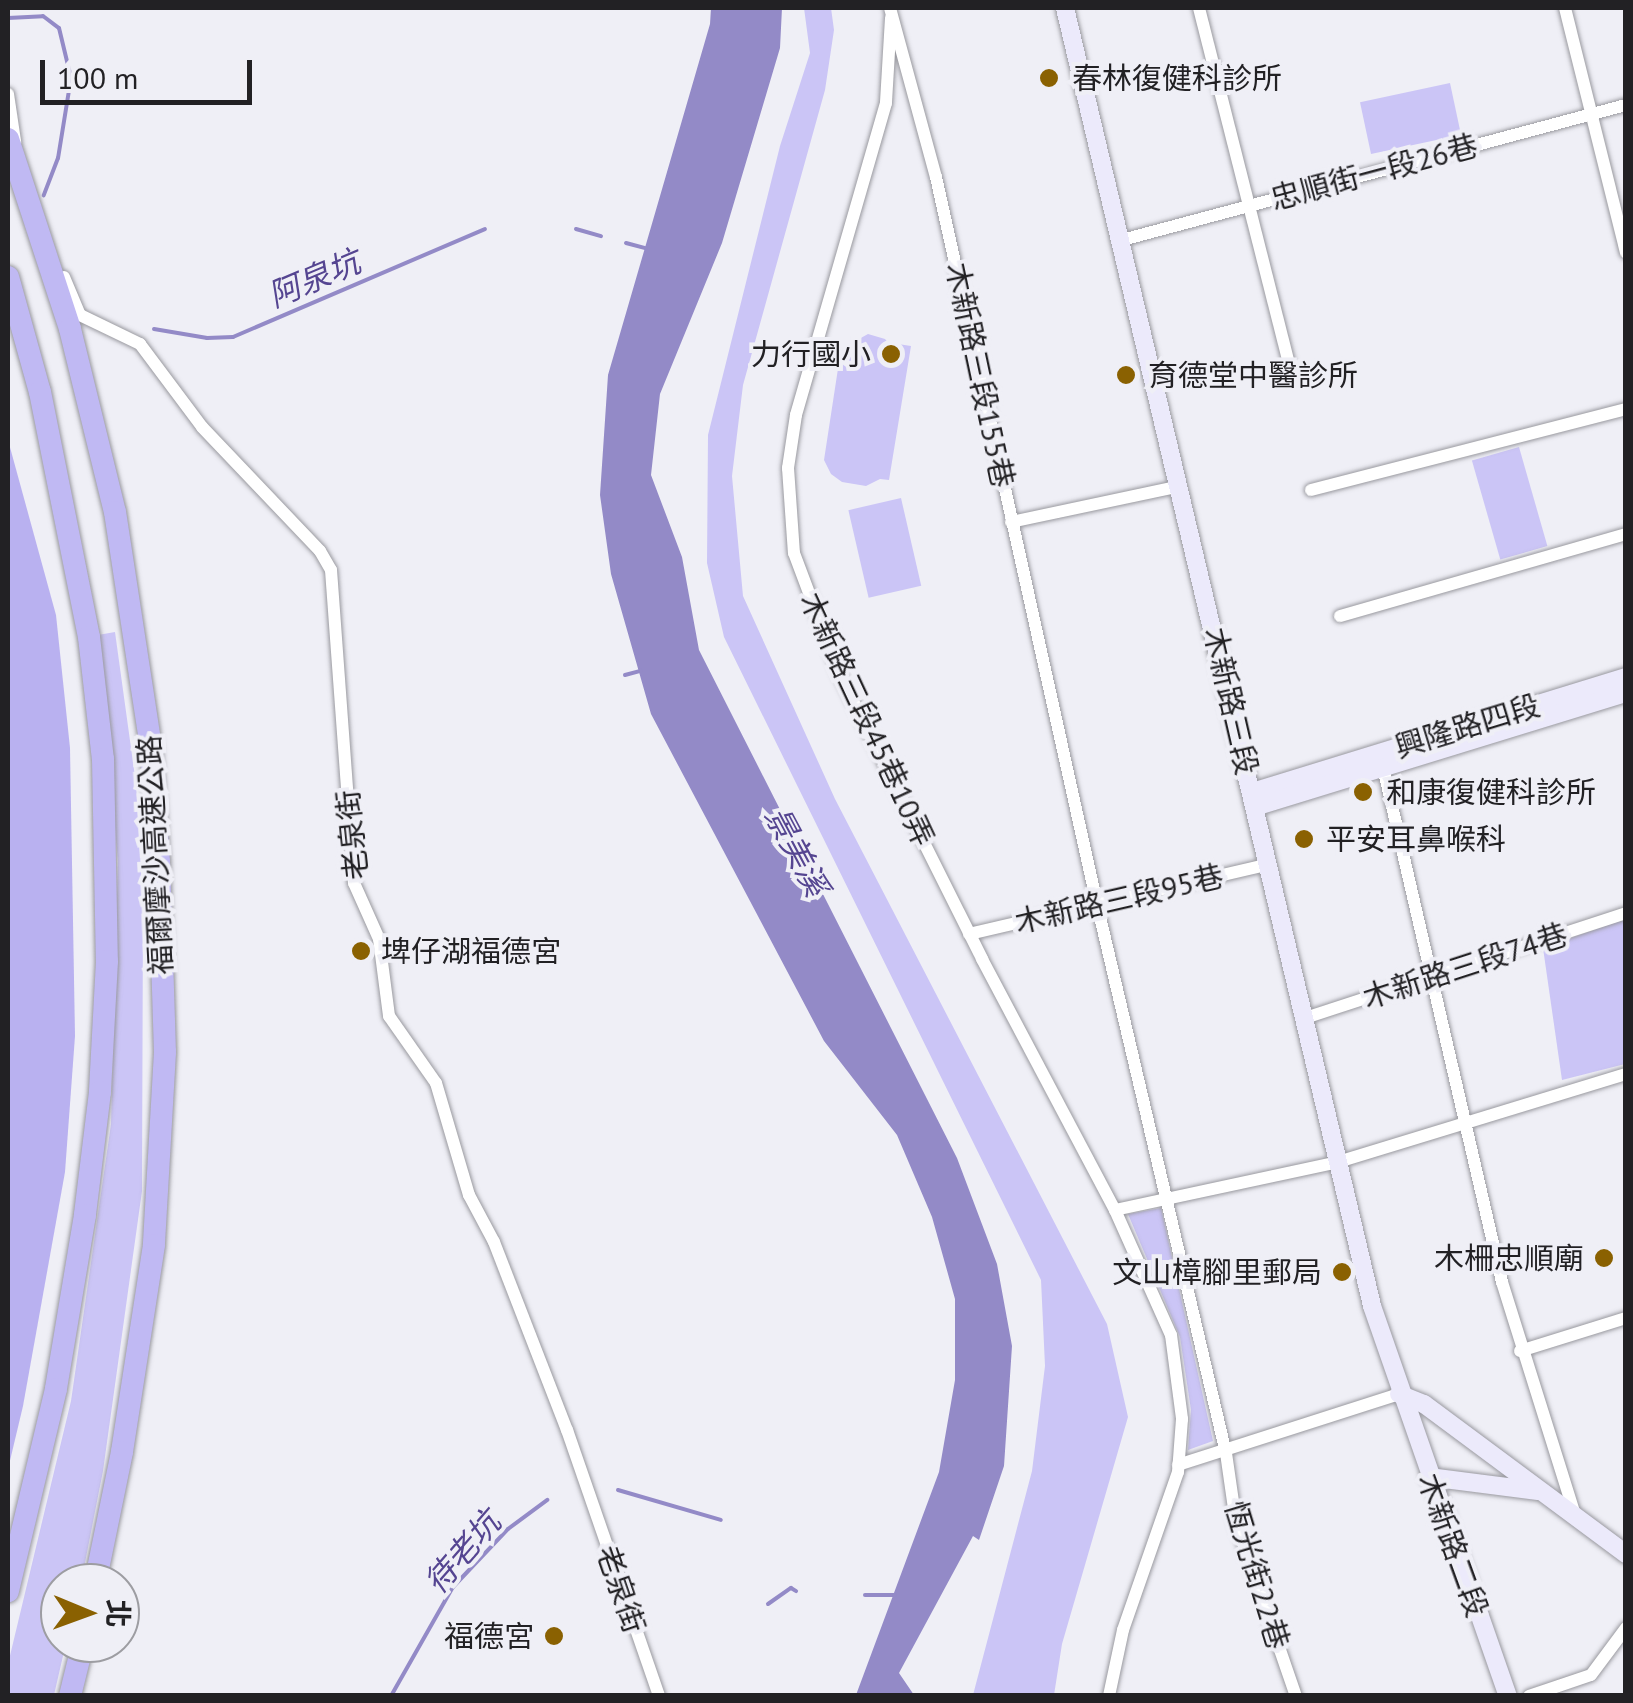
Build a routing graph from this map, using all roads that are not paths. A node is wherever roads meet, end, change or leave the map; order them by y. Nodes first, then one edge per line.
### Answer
1 (1065, 8) edge
2 (1199, 8) edge
3 (1566, 8) edge
4 (890, 13) edge
5 (8, 94) edge
6 (1626, 104) edge
7 (1592, 114) junction
8 (8, 140) edge
9 (1249, 206) junction
10 (1122, 240) junction
11 (1626, 252) edge
12 (8, 278) edge
13 (1292, 379) dead end
14 (1626, 409) edge
15 (1180, 486) junction
16 (1310, 490) dead end
17 (1011, 522) junction
18 (1626, 534) edge
19 (1340, 616) dead end
20 (1626, 677) edge
21 (1626, 692) edge
22 (1383, 768) junction
23 (1254, 800) junction
24 (1269, 864) junction
25 (1097, 904) junction
26 (1626, 913) edge
27 (968, 934) junction
28 (1431, 977) junction
29 (1305, 1018) junction
30 (1626, 1074) edge
31 (1464, 1126) junction
32 (1338, 1162) junction
33 (1168, 1200) junction
34 (1116, 1210) junction
35 (1626, 1318) edge
36 (1520, 1350) junction
37 (1400, 1394) junction
38 (1226, 1453) junction
39 (1178, 1466) junction
40 (1429, 1476) junction
41 (1543, 1492) junction
42 (1576, 1517) junction
43 (1626, 1554) edge
44 (99, 1563) edge
45 (8, 1592) edge
46 (1626, 1628) edge
47 (77, 1663) edge
48 (70, 1696) edge
49 (659, 1696) edge
50 (1109, 1696) edge
51 (1296, 1696) edge
52 (1508, 1696) edge
53 (1528, 1696) edge

1 - 10 main road, 木新路三段
2 - 9 street
3 - 7 street
4 - 17 street, 木新路三段155巷
4 - 27 street, 木新路三段45巷10弄
5 - 49 street, 老泉街
6 - 7 street, 忠順街一段26巷
7 - 9 street, 忠順街一段26巷
7 - 11 street
8 - 44 highway, 福爾摩沙高速公路
9 - 10 street, 忠順街一段26巷
9 - 13 street
10 - 15 main road, 木新路三段
12 - 45 highway, 福爾摩沙高速公路
14 - 16 street
15 - 17 street, 木新路三段155巷
15 - 23 main road, 木新路三段
17 - 25 street, 恆光街22巷
18 - 19 street
20 - 23 main road, 興隆路四段
21 - 22 main road, 興隆路四段
22 - 23 main road, 興隆路四段
22 - 28 street
23 - 24 main road, 木新路三段
24 - 25 street, 木新路三段95巷
24 - 29 main road, 木新路三段
25 - 27 street, 木新路三段95巷
25 - 33 street, 恆光街22巷
26 - 28 street, 木新路三段74巷
27 - 34 street, 木新路三段45巷10弄
28 - 29 street, 木新路三段74巷
28 - 31 street
29 - 32 main road, 木新路三段
30 - 31 street
31 - 32 street
31 - 36 street
32 - 33 street
32 - 37 main road, 木新路三段
33 - 34 street
33 - 38 street, 恆光街22巷
34 - 39 street, 木新路三段45巷10弄
35 - 36 street
36 - 42 street
37 - 38 street
37 - 40 main road, 木新路二段
37 - 41 main road
38 - 39 street
38 - 51 street, 恆光街22巷
39 - 50 street, 木新路三段45巷10弄
40 - 41 main road
40 - 52 main road, 木新路二段
41 - 42 main road
42 - 43 main road
46 - 53 street
47 - 48 highway

